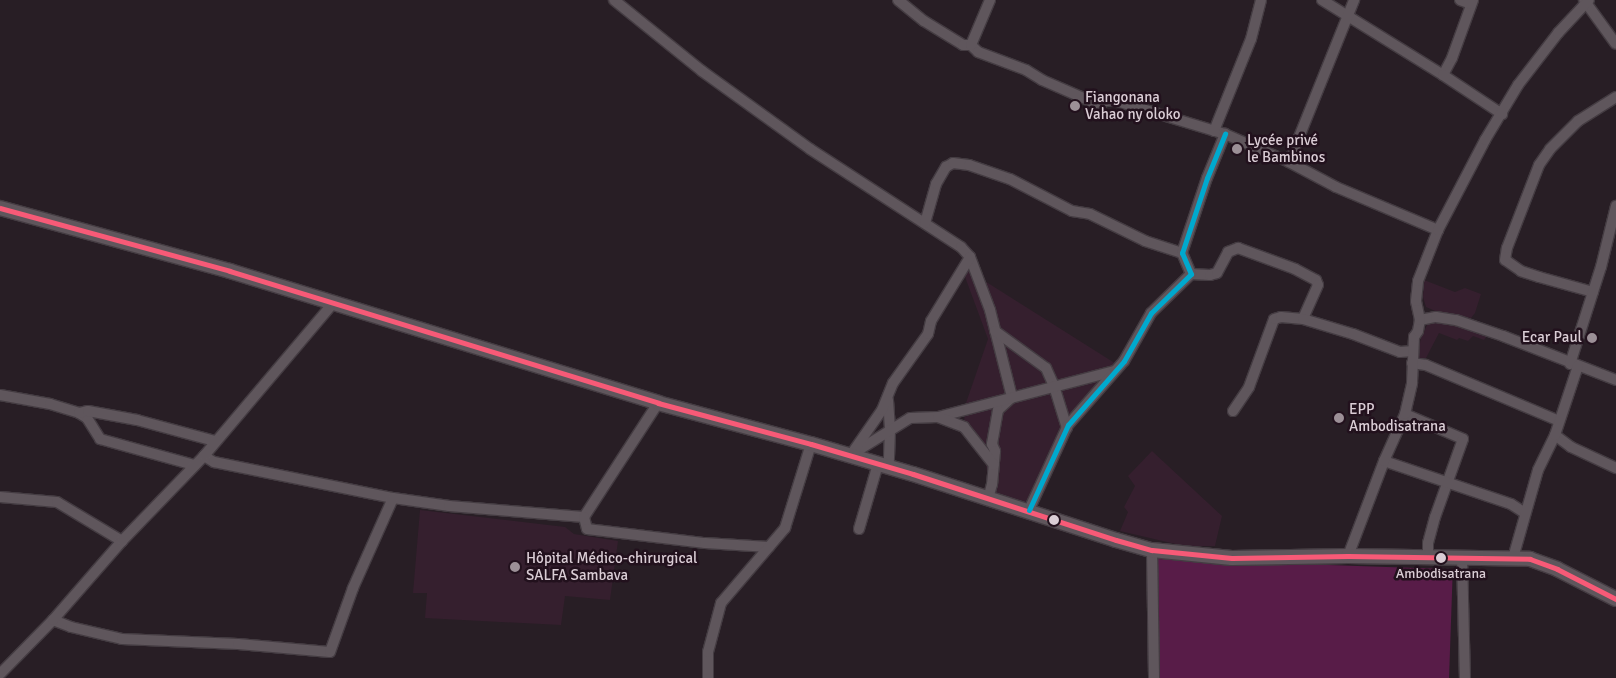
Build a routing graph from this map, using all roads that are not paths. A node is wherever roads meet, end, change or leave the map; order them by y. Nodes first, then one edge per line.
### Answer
1 (614, 0) edge
2 (898, 0) edge
3 (990, 0) edge
4 (1261, 0) edge
5 (1322, 0) edge
6 (1354, 0) edge
7 (1460, 0) edge
8 (1587, 1) edge
9 (1472, 2) edge
10 (1346, 17) junction
11 (1616, 44) edge
12 (971, 45) junction
13 (1443, 75) junction
14 (1616, 97) edge
15 (1502, 114) junction
16 (1214, 131) junction
17 (1225, 134) junction
18 (1289, 162) junction
19 (1616, 206) edge
20 (0, 208) edge
21 (925, 223) junction
22 (1438, 230) junction
23 (1182, 253) junction
24 (970, 257) junction
25 (1191, 274) junction
26 (1593, 292) junction
27 (334, 302) junction
28 (1303, 319) junction
29 (1420, 320) junction
30 (995, 331) junction
31 (1413, 351) junction
32 (1412, 363) junction
33 (1574, 365) junction
34 (1114, 371) junction
35 (1616, 380) edge
36 (1054, 386) junction
37 (0, 395) edge
38 (1012, 397) junction
39 (888, 399) junction
40 (658, 403) junction
41 (1233, 411) dead end
42 (79, 413) junction
43 (1405, 414) junction
44 (938, 416) junction
45 (1559, 421) junction
46 (1067, 428) junction
47 (890, 429) junction
48 (1555, 434) junction
49 (215, 441) junction
50 (812, 444) junction
51 (204, 456) junction
52 (850, 456) junction
53 (1384, 461) junction
54 (194, 465) junction
55 (884, 465) junction
56 (994, 465) junction
57 (1616, 468) edge
58 (1449, 484) junction
59 (0, 496) edge
60 (393, 498) junction
61 (988, 499) junction
62 (1029, 510) junction
63 (1526, 513) junction
64 (584, 518) junction
65 (859, 529) dead end
66 (122, 541) junction
67 (769, 547) junction
68 (1152, 550) junction
69 (1348, 556) junction
70 (1462, 557) junction
71 (1513, 558) junction
72 (1428, 559) junction
73 (1616, 599) edge
74 (53, 620) junction
75 (0, 674) edge
76 (708, 678) edge
77 (1154, 678) edge
78 (1465, 678) edge

1 - 21 street
2 - 12 street
3 - 12 street
4 - 16 street
5 - 10 street
6 - 10 street
7 - 9 street
8 - 11 street
8 - 15 street
9 - 13 street
10 - 13 street
10 - 18 street
12 - 16 street
13 - 15 street
14 - 26 street
15 - 22 street
16 - 17 street
17 - 18 street
17 - 23 street
18 - 22 street
19 - 26 street
20 - 27 main road
21 - 23 street
21 - 24 street
22 - 29 street
23 - 25 street
24 - 30 street
24 - 39 street
25 - 28 street
25 - 34 street
26 - 33 street
27 - 40 main road
27 - 49 street
28 - 31 street
28 - 41 street
29 - 31 street
29 - 33 street
30 - 36 street
30 - 38 street
31 - 32 street
32 - 43 street
32 - 45 street
33 - 35 street
33 - 45 street
34 - 36 street
34 - 46 street
36 - 38 street
36 - 46 street
37 - 42 street
38 - 44 street
38 - 56 street
39 - 47 street
39 - 52 street
40 - 50 main road
40 - 64 street
42 - 49 street
42 - 54 street
43 - 53 street
43 - 58 street
44 - 47 street
44 - 56 street
45 - 48 street
46 - 62 street
47 - 52 street
47 - 55 street
48 - 57 street
48 - 63 street
49 - 51 street
50 - 52 main road
50 - 67 street
51 - 54 street
51 - 60 street
52 - 55 main road
53 - 58 street
53 - 69 street
54 - 66 street
55 - 61 main road
55 - 65 street
56 - 61 street
58 - 63 street
58 - 72 street
59 - 66 street
60 - 64 street
60 - 74 street
61 - 62 main road
62 - 68 main road
63 - 71 street
64 - 67 street
66 - 74 street
67 - 76 street
68 - 69 main road
68 - 77 street
69 - 72 main road
70 - 71 main road
70 - 72 main road
70 - 78 street
71 - 73 main road
74 - 75 street

